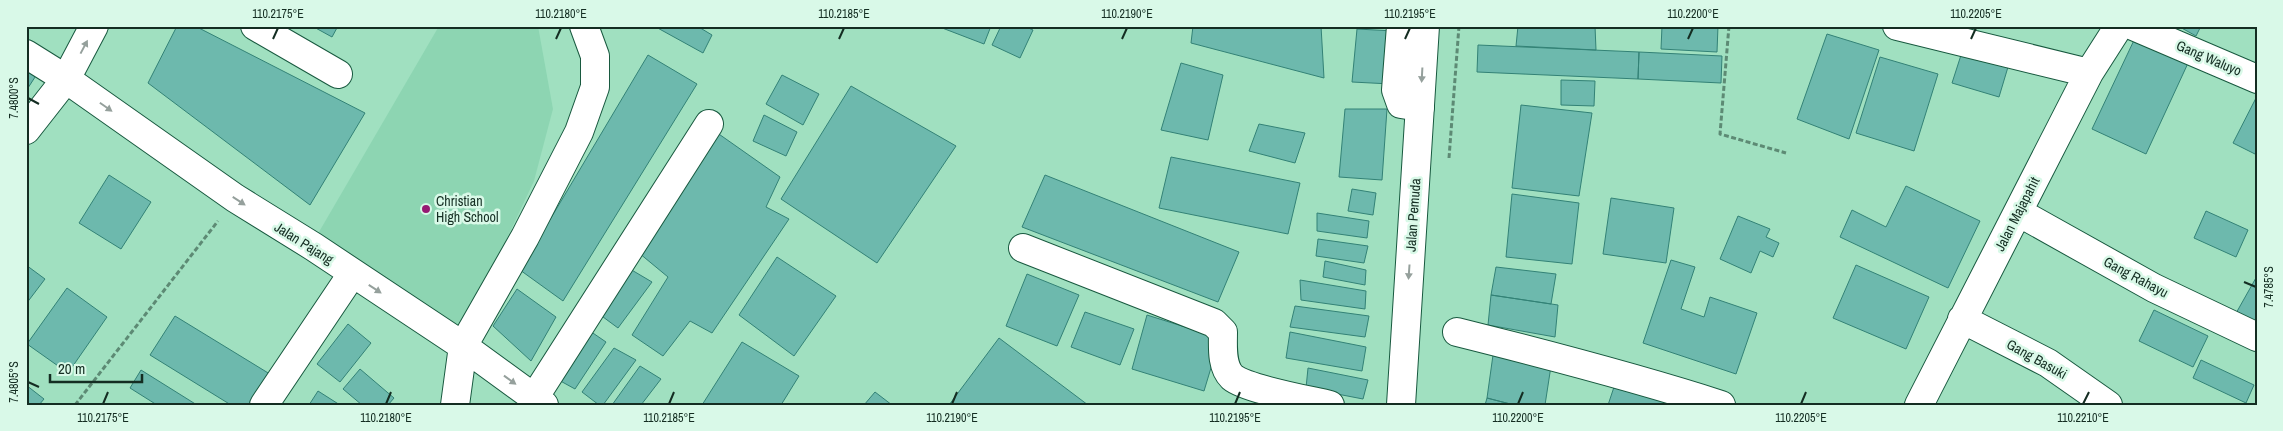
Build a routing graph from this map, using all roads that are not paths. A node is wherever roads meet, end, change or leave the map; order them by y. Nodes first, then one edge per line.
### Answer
1 (94, 26) edge
2 (255, 26) edge
3 (584, 26) edge
4 (1401, 26) edge
5 (1425, 26) edge
6 (1897, 26) edge
7 (2119, 26) edge
8 (2133, 26) edge
9 (26, 54) edge
10 (2089, 73) junction
11 (338, 74) dead end
12 (66, 79) junction
13 (2257, 79) edge
14 (1420, 106) junction
15 (709, 124) dead end
16 (26, 130) edge
17 (2018, 212) junction
18 (1023, 248) dead end
19 (352, 274) junction
20 (1962, 319) junction
21 (1457, 332) dead end
22 (2257, 337) edge
23 (463, 346) junction
24 (539, 402) edge
25 (264, 405) edge
26 (455, 405) edge
27 (1330, 405) edge
28 (1402, 405) edge
29 (1721, 405) edge
30 (1919, 405) edge
31 (2108, 405) edge

12 -> 1 street
2 - 11 street
3 - 23 street
4 - 14 street
5 -> 14 street, Jalan Pemuda
6 - 10 street
7 - 10 street, Jalan Majapahit
8 - 13 street, Gang Waluyo
9 - 12 street, Jalan Pajang
10 - 17 street, Jalan Majapahit
12 - 16 street
12 -> 19 street, Jalan Pajang
14 -> 28 street, Jalan Pemuda
15 - 24 street
17 - 20 street, Jalan Majapahit
17 - 22 street, Gang Rahayu
18 - 27 street
19 -> 23 street, Jalan Pajang
19 - 25 street
20 - 30 street, Jalan Majapahit
20 - 31 street, Gang Basuki
21 - 29 street
23 -> 24 street, Jalan Pajang
23 - 26 street

